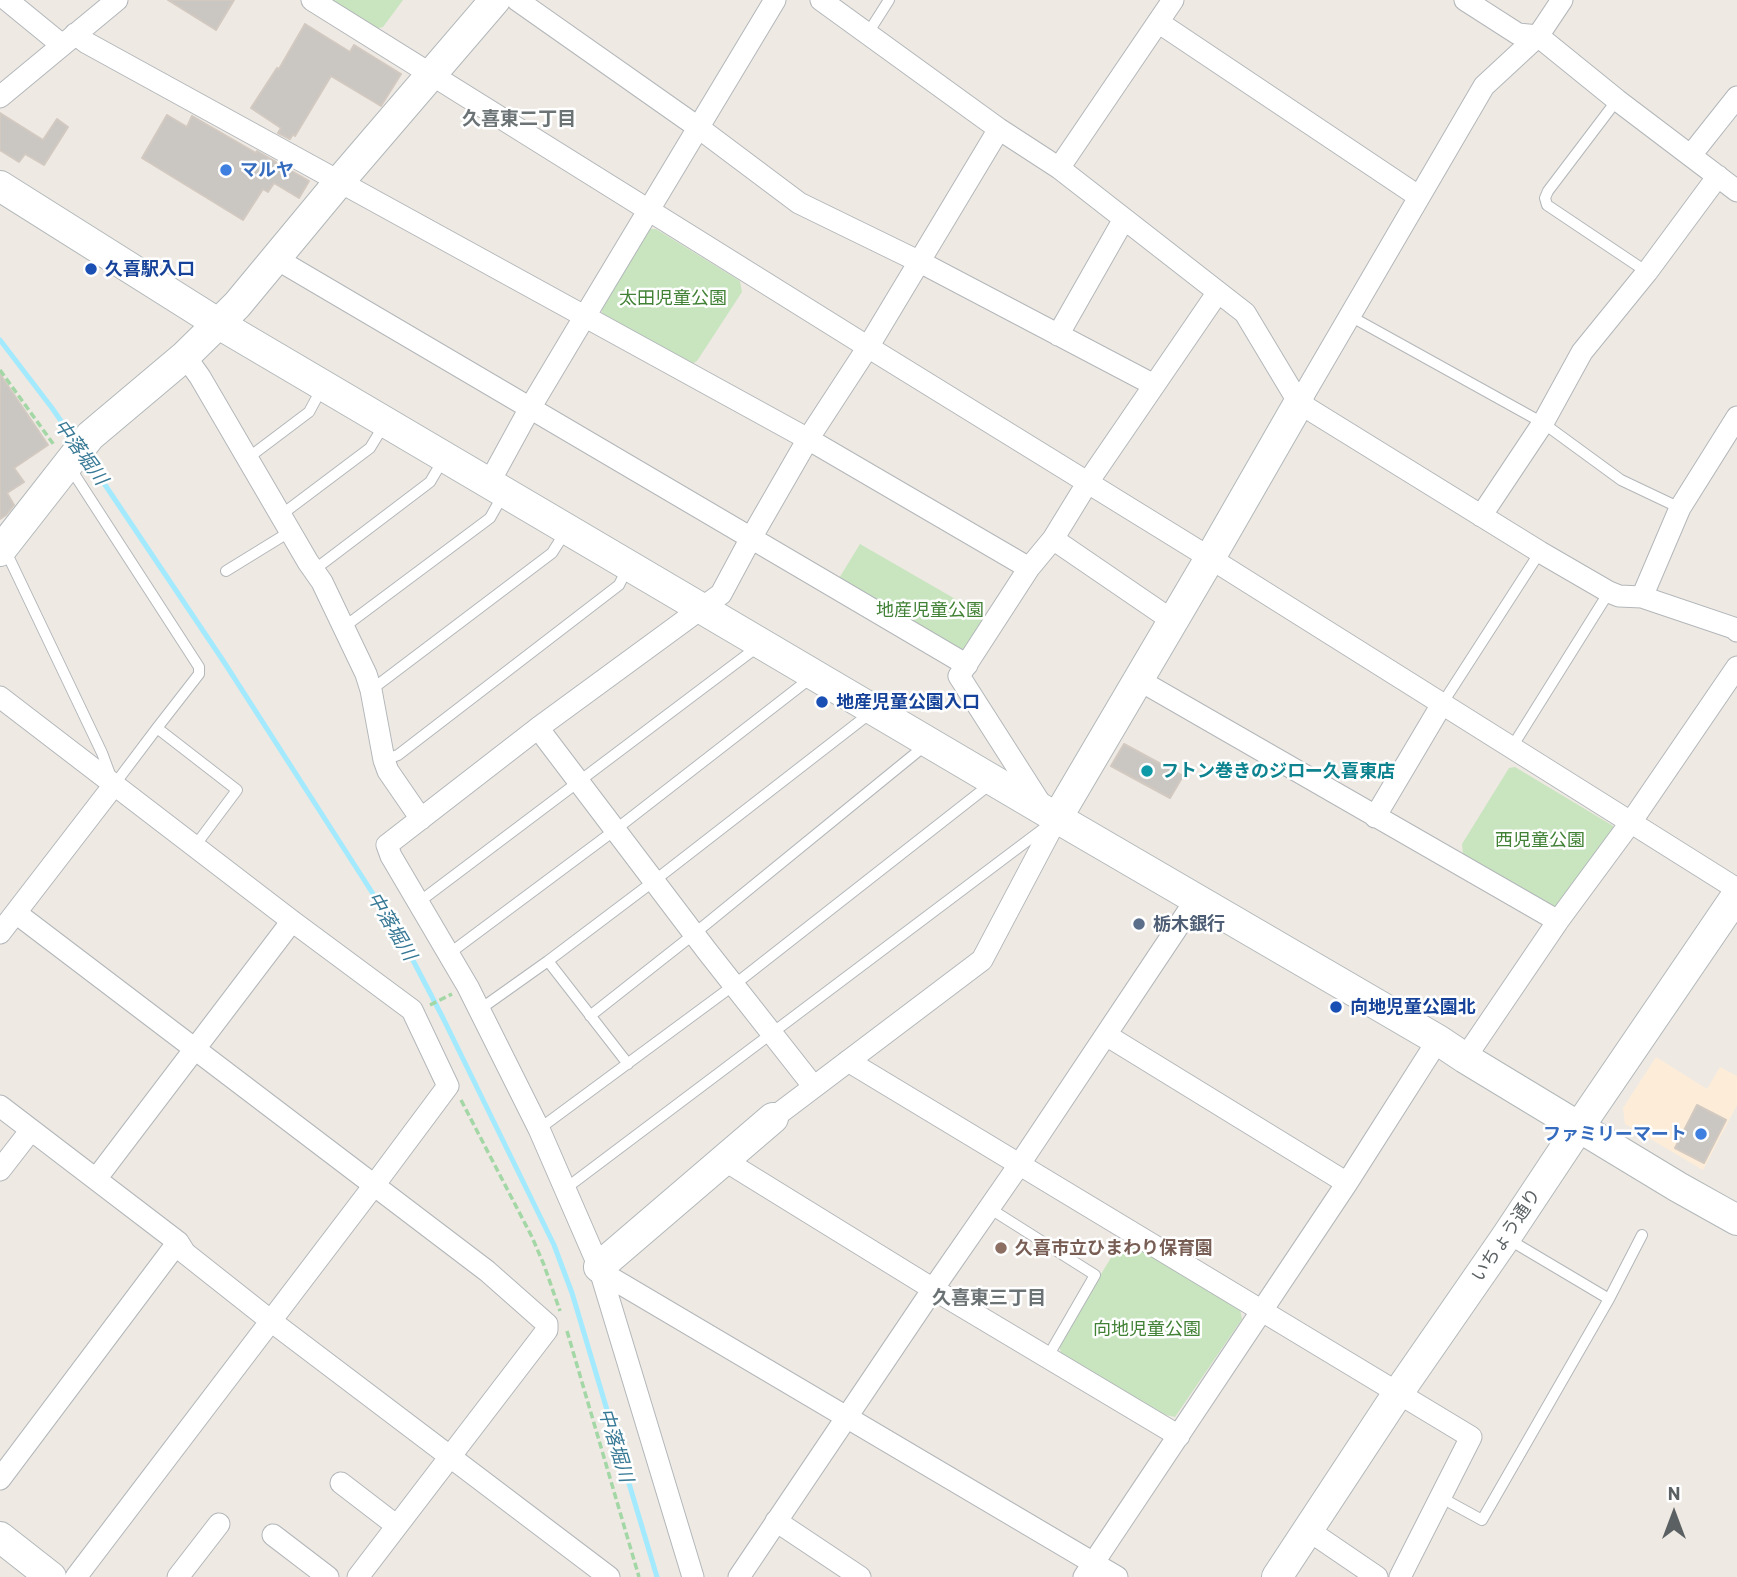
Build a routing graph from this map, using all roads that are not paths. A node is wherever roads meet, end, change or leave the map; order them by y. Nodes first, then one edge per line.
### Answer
1 (7, 0) edge
2 (117, 0) edge
3 (312, 0) edge
4 (495, 0) edge
5 (517, 0) edge
6 (775, 0) edge
7 (821, 0) edge
8 (888, 0) edge
9 (1173, 0) edge
10 (1465, 0) edge
11 (1562, 0) edge
12 (1158, 22) junction
13 (868, 33) junction
14 (1538, 36) junction
15 (69, 40) junction
16 (430, 75) junction
17 (0, 97) edge
18 (1737, 97) edge
19 (1617, 100) junction
20 (699, 128) junction
21 (999, 129) junction
22 (1691, 155) junction
23 (1059, 168) junction
24 (1718, 176) junction
25 (339, 182) junction
26 (0, 187) edge
27 (1737, 191) edge
28 (1418, 196) junction
29 (649, 211) junction
30 (1124, 219) junction
31 (275, 258) junction
32 (920, 261) junction
33 (1647, 272) junction
34 (1218, 292) junction
35 (584, 316) junction
36 (1350, 316) junction
37 (219, 324) junction
38 (1058, 335) junction
39 (868, 347) junction
40 (185, 356) junction
41 (1154, 385) junction
42 (324, 386) junction
43 (1299, 403) junction
44 (530, 408) junction
45 (1737, 417) edge
46 (386, 422) junction
47 (1543, 424) junction
48 (808, 439) junction
49 (444, 457) junction
50 (248, 458) junction
51 (69, 462) junction
52 (1088, 482) junction
53 (497, 488) junction
54 (1680, 508) junction
55 (1481, 516) junction
56 (286, 523) junction
57 (567, 529) junction
58 (751, 538) junction
59 (1053, 539) junction
60 (0, 550) edge
61 (1540, 552) junction
62 (1210, 558) junction
63 (629, 566) junction
64 (1029, 568) junction
65 (314, 570) junction
66 (226, 571) dead end
67 (1609, 592) junction
68 (1642, 597) junction
69 (702, 608) junction
70 (1173, 621) junction
71 (344, 627) junction
72 (1736, 627) edge
73 (762, 644) junction
74 (967, 664) junction
75 (1737, 667) edge
76 (814, 675) junction
77 (1139, 680) junction
78 (371, 690) junction
79 (0, 697) edge
80 (1442, 704) junction
81 (875, 710) junction
82 (156, 728) junction
83 (538, 728) junction
84 (929, 743) junction
85 (1512, 747) junction
86 (384, 760) junction
87 (578, 781) junction
88 (994, 781) junction
89 (114, 785) junction
90 (1051, 815) junction
91 (1375, 817) junction
92 (421, 819) junction
93 (1631, 822) junction
94 (615, 830) junction
95 (195, 846) junction
96 (654, 881) junction
97 (1737, 888) edge
98 (1737, 895) edge
99 (1197, 898) junction
100 (419, 902) junction
101 (16, 913) junction
102 (292, 921) junction
103 (1558, 922) junction
104 (0, 933) edge
105 (694, 934) junction
106 (450, 953) junction
107 (548, 961) junction
108 (734, 985) junction
109 (479, 1010) junction
110 (590, 1016) junction
111 (771, 1032) junction
112 (1106, 1035) junction
113 (1438, 1040) junction
114 (195, 1049) junction
115 (1465, 1058) junction
116 (848, 1061) junction
117 (628, 1064) junction
118 (814, 1087) junction
119 (0, 1106) edge
120 (773, 1118) joint
121 (1579, 1126) junction
122 (539, 1129) junction
123 (31, 1130) junction
124 (723, 1160) junction
125 (1019, 1165) junction
126 (0, 1170) edge
127 (96, 1179) junction
128 (1347, 1183) junction
129 (375, 1184) junction
130 (565, 1189) junction
131 (989, 1208) junction
132 (1737, 1220) edge
133 (1642, 1235) dead end
134 (1506, 1237) junction
135 (178, 1242) junction
136 (600, 1270) junction
137 (933, 1289) junction
138 (1609, 1298) junction
139 (1262, 1310) junction
140 (271, 1321) junction
141 (1047, 1357) junction
142 (1398, 1393) junction
143 (847, 1417) junction
144 (1179, 1436) junction
145 (450, 1457) junction
146 (0, 1479) edge
147 (341, 1483) dead end
148 (1440, 1497) junction
149 (776, 1521) junction
150 (219, 1524) dead end
151 (397, 1526) junction
152 (1308, 1530) junction
153 (273, 1535) dead end
154 (0, 1537) edge
155 (1089, 1570) edge
156 (51, 1577) edge
157 (76, 1577) edge
158 (178, 1577) edge
159 (328, 1577) edge
160 (358, 1577) edge
161 (609, 1577) edge
162 (693, 1577) edge
163 (739, 1577) edge
164 (860, 1577) edge
165 (1117, 1577) edge
166 (1277, 1577) edge
167 (1377, 1577) edge
168 (1400, 1577) edge

1 - 15 street
2 - 15 street
3 - 16 street
4 - 16 street
5 - 20 street
6 - 20 street
7 - 13 street
8 - 13 lane
9 - 12 street
10 - 14 street
11 - 14 street
12 - 23 street
12 - 28 street
13 - 21 street
14 - 19 street
14 - 28 street
15 - 17 street
15 - 25 street
16 - 25 street
16 - 29 street
18 - 22 street
19 - 22 street
19 - 33 lane
20 - 29 street
20 - 32 street
21 - 23 street
21 - 32 street
22 - 24 street
23 - 30 street
24 - 27 street
24 - 33 street
25 - 31 street
25 - 35 street
26 - 37 street
28 - 36 street
29 - 35 street
29 - 39 street
30 - 34 street
30 - 38 street
31 - 37 street
31 - 44 street
32 - 38 street
32 - 39 street
33 - 47 street
34 - 41 street
34 - 43 street
35 - 44 street
35 - 48 street
36 - 43 street
36 - 47 lane
37 - 40 street
37 - 42 street
38 - 41 street
39 - 48 street
39 - 52 street
40 - 50 street
40 - 51 street
41 - 52 street
42 - 46 street
42 - 50 lane
43 - 55 street
43 - 62 street
44 - 53 street
44 - 58 street
45 - 54 street
46 - 49 street
46 - 56 lane
47 - 54 lane
47 - 55 street
48 - 58 street
48 - 64 street
49 - 53 street
49 - 65 lane
50 - 56 street
51 - 60 street
51 - 82 lane
52 - 59 street
52 - 62 street
53 - 57 street
53 - 71 lane
54 - 68 street
55 - 61 street
56 - 65 street
56 - 66 lane
57 - 63 street
57 - 78 lane
58 - 69 street
58 - 74 street
59 - 64 street
59 - 70 street
60 - 89 lane
61 - 67 street
61 - 80 lane
62 - 70 street
62 - 80 street
63 - 69 street
63 - 86 lane
64 - 74 street
65 - 71 street
67 - 68 street
67 - 85 lane
68 - 72 street
69 - 73 street
69 - 83 street
70 - 77 street
71 - 78 street
73 - 76 street
73 - 87 lane
74 - 90 street
75 - 93 street
76 - 81 street
76 - 94 lane
77 - 90 street
77 - 91 street
78 - 86 street
79 - 89 street
80 - 85 street
80 - 91 street
81 - 84 street
81 - 96 lane
82 - 89 lane
82 - 95 lane
83 - 87 street
83 - 92 street
84 - 88 street
84 - 105 lane
85 - 93 street
86 - 92 street
87 - 94 street
87 - 100 lane
88 - 90 street
88 - 108 lane
89 - 95 street
89 - 101 street
90 - 99 street
90 - 111 lane
90 - 116 street
91 - 103 street
92 - 100 street
93 - 97 street
93 - 103 street
94 - 96 street
94 - 106 lane
95 - 102 street
96 - 105 street
96 - 107 lane
98 - 121 street, いちょう通り
99 - 112 street
99 - 113 street
100 - 106 street
101 - 104 street
101 - 114 street
102 - 114 street
102 - 129 street
103 - 115 street
105 - 108 street
105 - 110 lane
106 - 109 street
107 - 109 lane
107 - 110 lane
108 - 111 street
108 - 117 lane
109 - 122 street
110 - 117 lane
111 - 118 street
111 - 130 lane
112 - 125 street
112 - 128 street
113 - 115 street
113 - 128 street
114 - 127 street
114 - 129 street
115 - 121 street
116 - 118 street
116 - 125 street
117 - 122 lane
118 - 120 street
119 - 123 street
120 - 124 street
121 - 132 street
121 - 134 street, いちょう通り
122 - 130 street
123 - 126 street
123 - 127 street
124 - 136 street
124 - 137 street
125 - 131 street
125 - 139 street
127 - 135 street
128 - 139 street
129 - 140 street
129 - 145 street
130 - 136 street
131 - 137 street
131 - 141 lane
133 - 138 lane
134 - 138 lane
134 - 142 street, いちょう通り
135 - 140 street
135 - 146 street
136 - 143 street
136 - 162 street
137 - 141 street
137 - 143 street
138 - 148 lane
139 - 142 street
139 - 144 street
140 - 145 street
140 - 157 street
141 - 144 street
142 - 148 street
142 - 152 street, いちょう通り
143 - 149 street
143 - 155 street
144 - 155 street
145 - 151 street
145 - 161 street
147 - 151 street
148 - 168 street
149 - 163 street
149 - 164 street
150 - 158 street
151 - 160 street
152 - 166 street, いちょう通り
152 - 167 street
153 - 159 street
154 - 156 street
155 - 165 street

